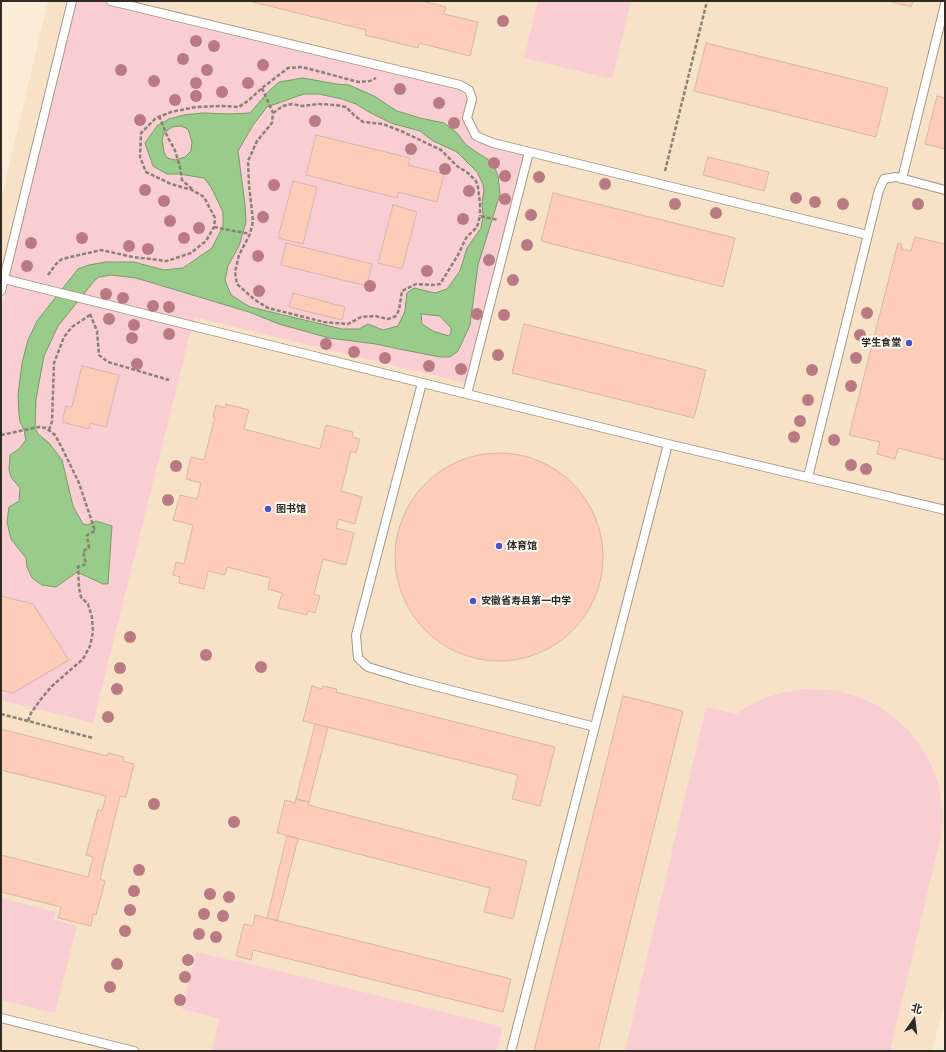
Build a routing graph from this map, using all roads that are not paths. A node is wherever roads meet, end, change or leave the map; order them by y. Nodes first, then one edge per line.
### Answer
1 (72, 1) edge
2 (111, 1) edge
3 (945, 4) edge
4 (529, 152) junction
5 (902, 179) junction
6 (945, 190) edge
7 (868, 235) junction
8 (4, 279) junction
9 (1, 290) edge
10 (422, 383) junction
11 (467, 394) junction
12 (668, 444) junction
13 (808, 478) junction
14 (945, 510) edge
15 (595, 727) junction
16 (1, 1018) edge
17 (134, 1051) edge
18 (511, 1051) edge

1 - 8 lane
2 - 4 lane
3 - 5 lane
4 - 7 lane
4 - 11 lane
5 - 6 lane
5 - 7 lane
7 - 13 lane
8 - 9 lane
8 - 10 lane
10 - 11 lane
10 - 15 lane
11 - 12 lane
12 - 13 lane
12 - 15 lane
13 - 14 lane
15 - 18 lane
16 - 17 lane

